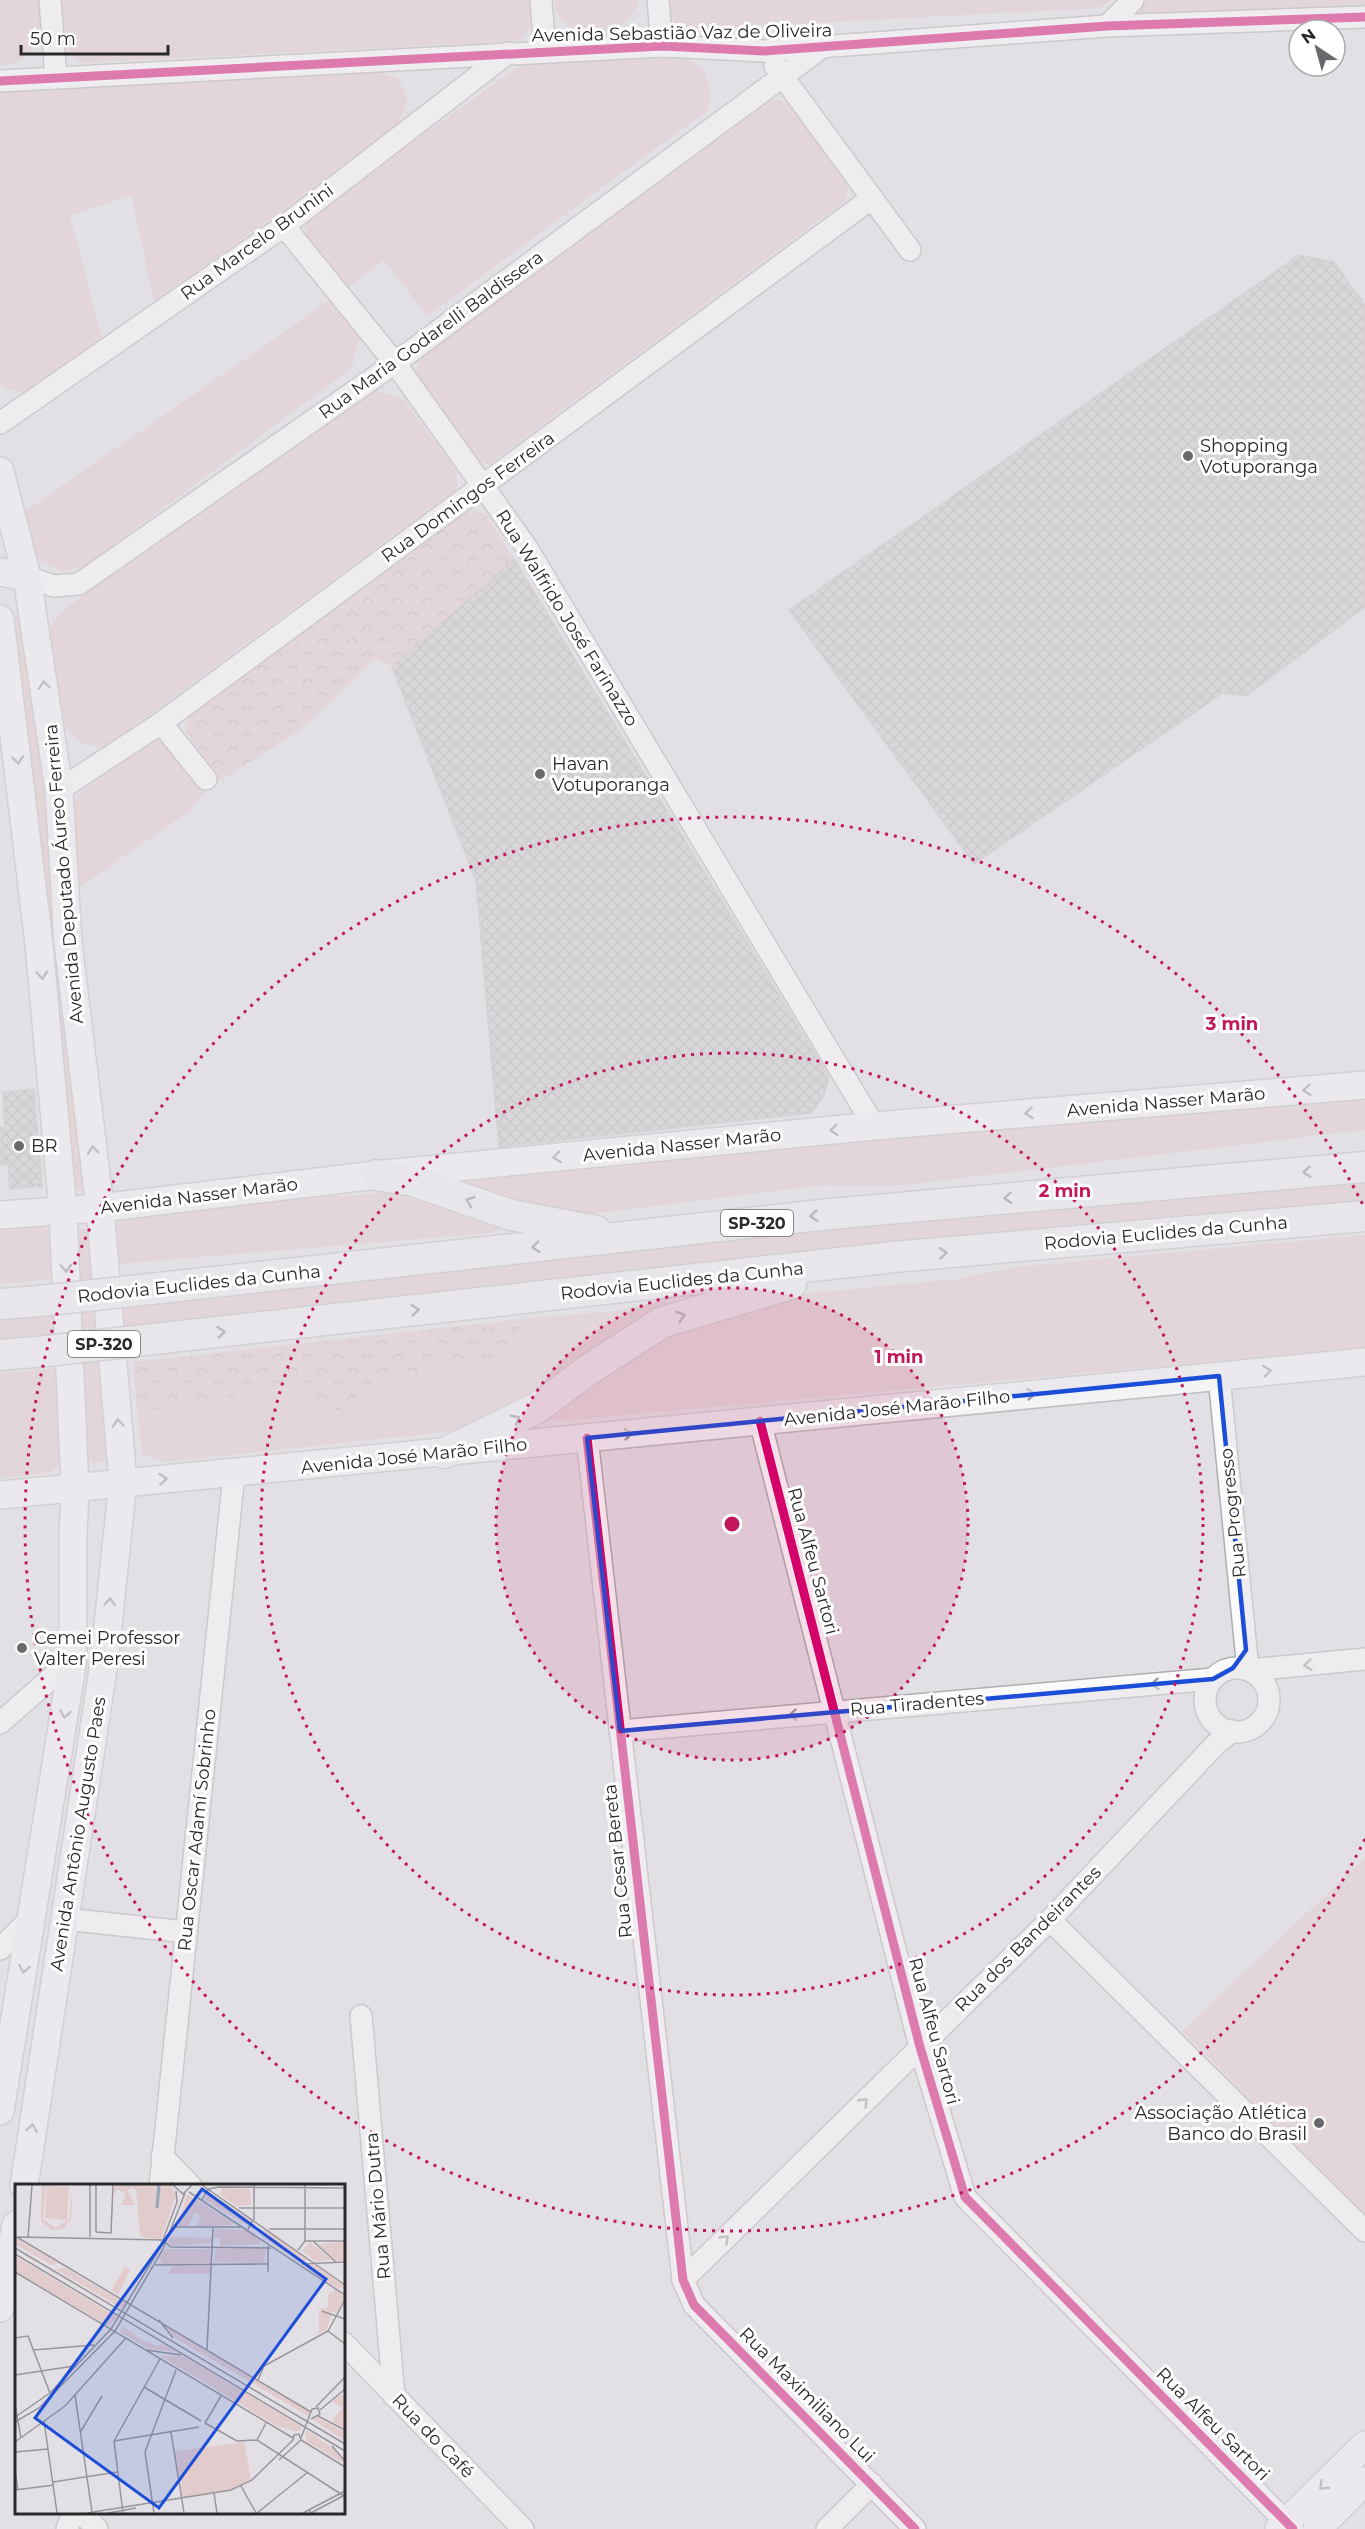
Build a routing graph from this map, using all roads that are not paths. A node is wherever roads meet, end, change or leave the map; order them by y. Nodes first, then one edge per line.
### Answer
1 (50, 0) edge
2 (541, 0) edge
3 (658, 0) edge
4 (1133, 0) edge
5 (1365, 17) edge
6 (1107, 26) junction
7 (662, 46) junction
8 (821, 48) junction
9 (545, 51) junction
10 (764, 51) junction
11 (508, 53) junction
12 (783, 76) junction
13 (56, 78) junction
14 (0, 81) edge
15 (872, 198) junction
16 (284, 226) junction
17 (910, 250) dead end
18 (395, 363) junction
19 (0, 423) edge
20 (0, 471) edge
21 (483, 485) junction
22 (0, 572) edge
23 (27, 577) junction
24 (0, 619) edge
25 (161, 723) junction
26 (206, 779) dead end
27 (59, 790) junction
28 (68, 942) junction
29 (39, 944) junction
30 (1365, 1085) edge
31 (874, 1126) junction
32 (1365, 1167) edge
33 (376, 1175) junction
34 (100, 1208) junction
35 (63, 1210) junction
36 (0, 1215) edge
37 (1365, 1216) edge
38 (629, 1237) junction
39 (894, 1257) junction
40 (0, 1305) edge
41 (0, 1355) edge
42 (1365, 1362) edge
43 (1219, 1376) junction
44 (760, 1421) junction
45 (587, 1438) junction
46 (444, 1453) junction
47 (234, 1474) junction
48 (123, 1482) junction
49 (75, 1488) junction
50 (0, 1495) edge
51 (74, 1659) junction
52 (1365, 1659) edge
53 (104, 1663) junction
54 (1244, 1664) junction
55 (1213, 1679) junction
56 (835, 1711) junction
57 (1213, 1720) junction
58 (0, 1723) edge
59 (620, 1731) junction
60 (1232, 1731) junction
61 (1215, 1745) junction
62 (33, 1916) junction
63 (65, 1919) junction
64 (1050, 1920) junction
65 (186, 1932) junction
66 (0, 1949) edge
67 (361, 2016) dead end
68 (920, 2047) junction
69 (0, 2111) edge
70 (162, 2156) junction
71 (24, 2184) edge
72 (160, 2184) edge
73 (189, 2184) edge
74 (15, 2229) edge
75 (1365, 2231) edge
76 (3, 2274) edge
77 (683, 2280) junction
78 (0, 2308) edge
79 (345, 2344) edge
80 (394, 2396) junction
81 (1365, 2445) edge
82 (1365, 2481) edge
83 (872, 2484) junction
84 (72, 2514) edge
85 (83, 2514) edge
86 (1286, 2527) edge
87 (67, 2529) edge
88 (98, 2529) edge
89 (523, 2529) edge
90 (827, 2529) edge
91 (915, 2529) edge
92 (1317, 2529) edge

1 - 13 street
2 - 9 street
3 - 7 street
4 - 6 street
5 - 6 street, Avenida Sebastião Vaz de Oliveira
6 - 8 street, Avenida Sebastião Vaz de Oliveira
7 - 9 street, Avenida Sebastião Vaz de Oliveira
7 - 10 street, Avenida Sebastião Vaz de Oliveira
8 - 10 street, Avenida Sebastião Vaz de Oliveira
8 - 12 street, Rua Maria Godarelli Baldissera
9 - 11 street, Avenida Sebastião Vaz de Oliveira
10 - 12 street
11 - 13 street, Avenida Sebastião Vaz de Oliveira
11 - 16 street, Rua Marcelo Brunini
12 - 15 street
12 - 18 street, Rua Maria Godarelli Baldissera
13 - 14 street, Avenida Sebastião Vaz de Oliveira
15 - 17 street
15 - 21 street, Rua Domingos Ferreira
16 - 18 street, Rua Walfrido José Farinazzo
16 - 19 street, Rua Marcelo Brunini
18 - 21 street, Rua Walfrido José Farinazzo
18 - 23 street, Rua Maria Godarelli Baldissera
20 - 23 main road, Avenida Deputado Áureo Ferreira
21 - 25 street, Rua Domingos Ferreira
21 - 31 street, Rua Walfrido José Farinazzo
22 - 23 main road
27 -> 23 main road, Avenida Deputado Áureo Ferreira
24 -> 29 main road, Avenida Deputado Áureo Ferreira
25 - 26 street
25 - 27 street, Rua Domingos Ferreira
27 - 28 main road, Avenida Deputado Áureo Ferreira
28 - 29 main road
34 -> 28 main road, Avenida Deputado Áureo Ferreira
29 -> 35 main road, Avenida Deputado Áureo Ferreira
30 -> 31 main road, Avenida Nasser Marão
31 -> 33 main road, Avenida Nasser Marão
32 -> 38 highway, Rodovia Euclides da Cunha / SP-320
33 - 34 main road, Avenida Nasser Marão
38 -> 33 highway
34 - 35 main road, Avenida Nasser Marão
48 -> 34 main road, Avenida Deputado Áureo Ferreira
35 - 36 main road, Avenida Nasser Marão
35 -> 49 main road, Avenida Deputado Áureo Ferreira
39 -> 37 highway, Rodovia Euclides da Cunha / SP-320
38 -> 40 highway, Rodovia Euclides da Cunha / SP-320, bridge
41 -> 39 highway, Rodovia Euclides da Cunha / SP-320, bridge
46 -> 39 highway
43 -> 42 main road, Avenida José Marão Filho
44 -> 43 main road, Avenida José Marão Filho
43 - 54 street, Rua Progresso
45 -> 44 main road, Avenida José Marão Filho
44 - 56 street, Rua Alfeu Sartori
45 - 46 main road, Avenida José Marão Filho
45 - 59 street, Rua Cesar Bereta
46 - 47 main road, Avenida José Marão Filho
48 -> 47 main road, Avenida José Marão Filho
47 - 65 street, Rua Oscar Adamí Sobrinho
48 - 49 main road, Avenida José Marão Filho
53 -> 48 main road, Avenida Antônio Augusto Paes
49 - 50 main road, Avenida José Marão Filho
49 - 51 main road, Avenida Antônio Augusto Paes
51 - 53 main road
51 - 58 street
51 -> 62 main road, Avenida Antônio Augusto Paes
52 -> 54 street
53 - 63 main road, Avenida Antônio Augusto Paes
54 - 55 street
54 - 60 street
55 -> 56 street, Rua Tiradentes
55 - 57 street
56 -> 59 street, Rua Tiradentes
56 - 68 street, Rua Alfeu Sartori
57 - 60 street
57 - 61 street
59 - 77 street, Rua Cesar Bereta
60 - 61 street, Rua dos Bandeirantes
61 - 64 street, Rua dos Bandeirantes
62 - 63 main road
62 - 66 street
62 -> 69 main road, Avenida Antônio Augusto Paes
63 - 65 street
71 -> 63 main road, Avenida Antônio Augusto Paes
64 - 68 street, Rua dos Bandeirantes
64 - 75 street
65 - 70 street, Rua Oscar Adamí Sobrinho
67 - 80 street, Rua Mário Dutra
77 -> 68 street, Rua dos Bandeirantes
68 - 86 street, Rua Alfeu Sartori
70 - 72 street, Rua Oscar Adamí Sobrinho
70 - 73 street
74 - 76 main road
76 - 78 main road
77 - 83 street, Rua Maximiliano Lui
79 - 80 street, Rua do Café
80 - 89 street, Rua do Café
81 -> 86 main road
82 - 92 main road
83 - 90 street
83 - 91 street, Rua Maximiliano Lui
84 - 87 street
85 - 88 street

